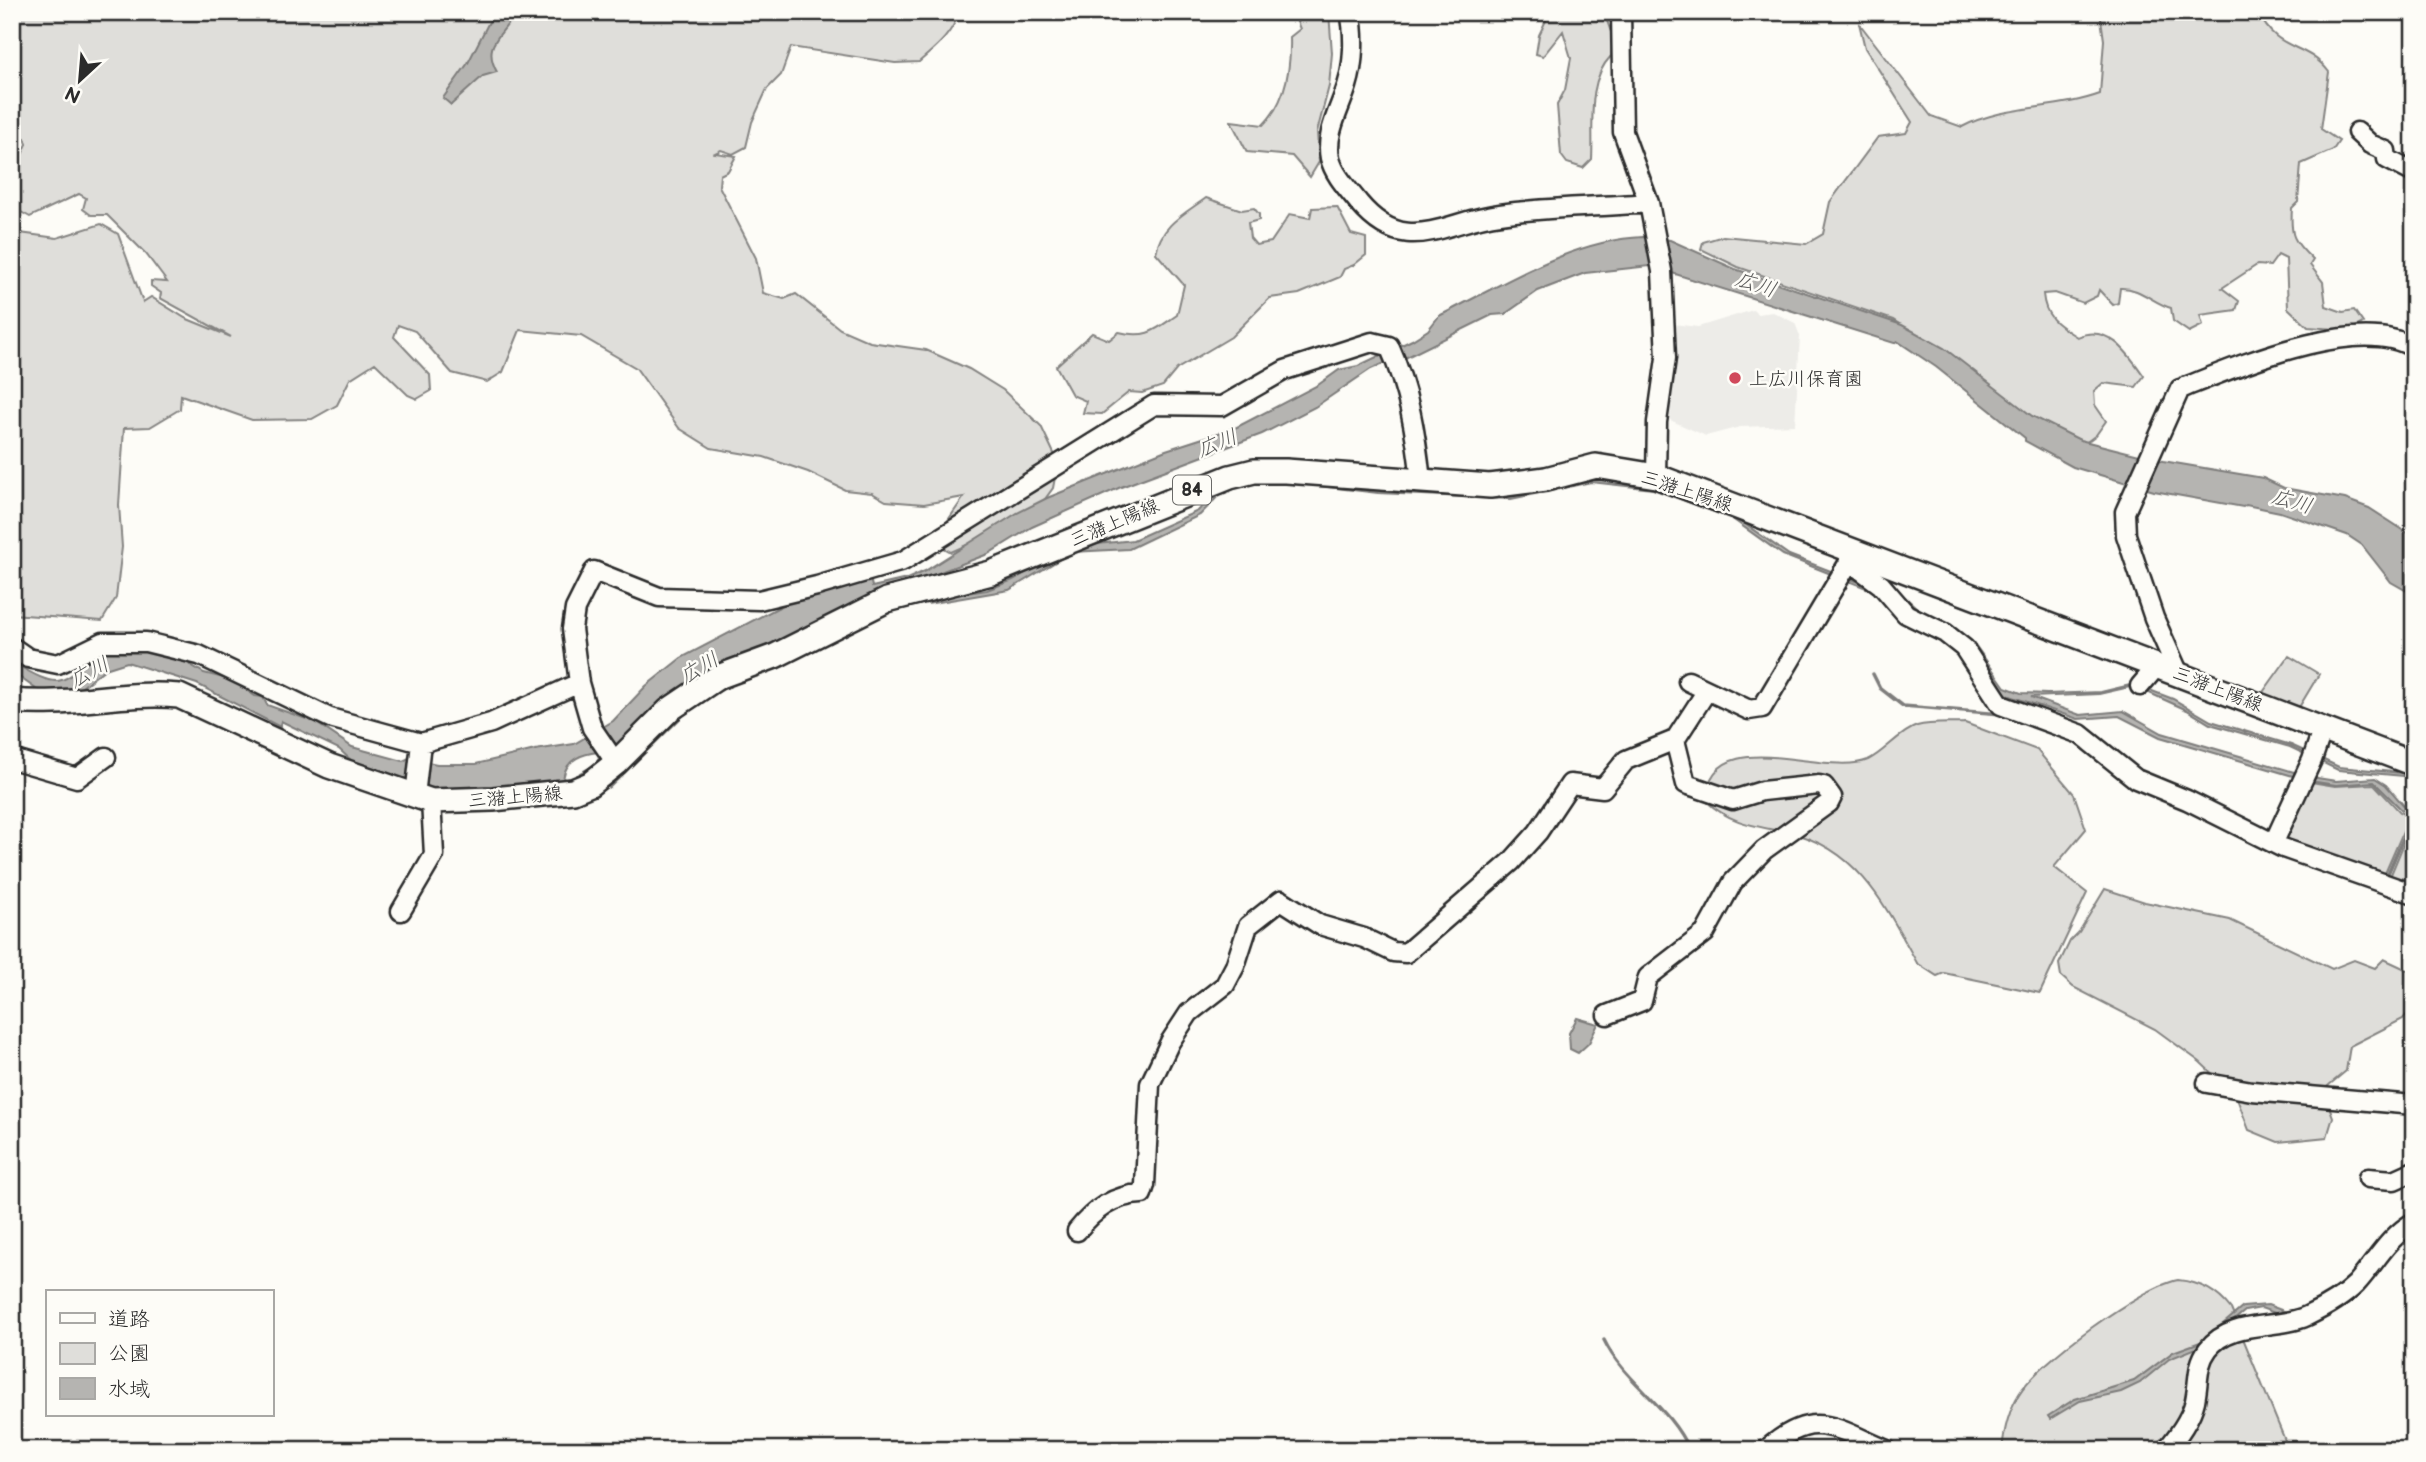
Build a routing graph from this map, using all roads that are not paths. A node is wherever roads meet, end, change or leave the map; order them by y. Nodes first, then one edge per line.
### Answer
1 (1350, 12) edge
2 (1621, 12) edge
3 (2357, 132) dead end
4 (2414, 173) edge
5 (1649, 203) junction
6 (2414, 348) edge
7 (1656, 476) junction
8 (1421, 481) junction
9 (1848, 564) junction
10 (12, 647) edge
11 (2158, 665) junction
12 (2179, 674) junction
13 (1688, 681) dead end
14 (579, 683) junction
15 (2140, 686) dead end
16 (1706, 692) junction
17 (12, 701) edge
18 (2323, 728) junction
19 (1675, 740) junction
20 (421, 750) junction
21 (106, 757) dead end
22 (12, 759) edge
23 (614, 760) junction
24 (2414, 764) edge
25 (421, 794) junction
26 (2274, 842) junction
27 (2414, 894) edge
28 (401, 911) dead end
29 (1607, 1015) dead end
30 (2207, 1083) dead end
31 (2414, 1105) edge
32 (2414, 1171) edge
33 (2368, 1178) dead end
34 (2414, 1222) edge
35 (1077, 1231) dead end
36 (1766, 1450) edge
37 (1887, 1450) edge
38 (2166, 1450) edge

1 - 5 street
2 - 5 street
3 - 4 street
5 - 7 street
6 - 12 street
7 - 8 main road, 三潴上陽線 / 84
7 - 9 main road, 三潴上陽線 / 84
8 - 14 street
8 - 23 main road, 三潴上陽線 / 84
9 - 11 main road, 三潴上陽線 / 84
9 - 16 street
9 - 26 street
10 - 20 street
11 - 12 main road, 三潴上陽線 / 84
11 - 15 street
12 - 18 main road, 三潴上陽線 / 84
13 - 16 street
14 - 20 street
14 - 23 street
16 - 19 street
17 - 25 main road, 三潴上陽線 / 84
18 - 24 main road, 三潴上陽線 / 84
18 - 26 street
19 - 29 street
19 - 35 street
20 - 25 street
21 - 22 street
23 - 25 main road, 三潴上陽線 / 84
25 - 28 street
26 - 27 street
30 - 31 street
32 - 33 street
34 - 38 street
36 - 37 street

